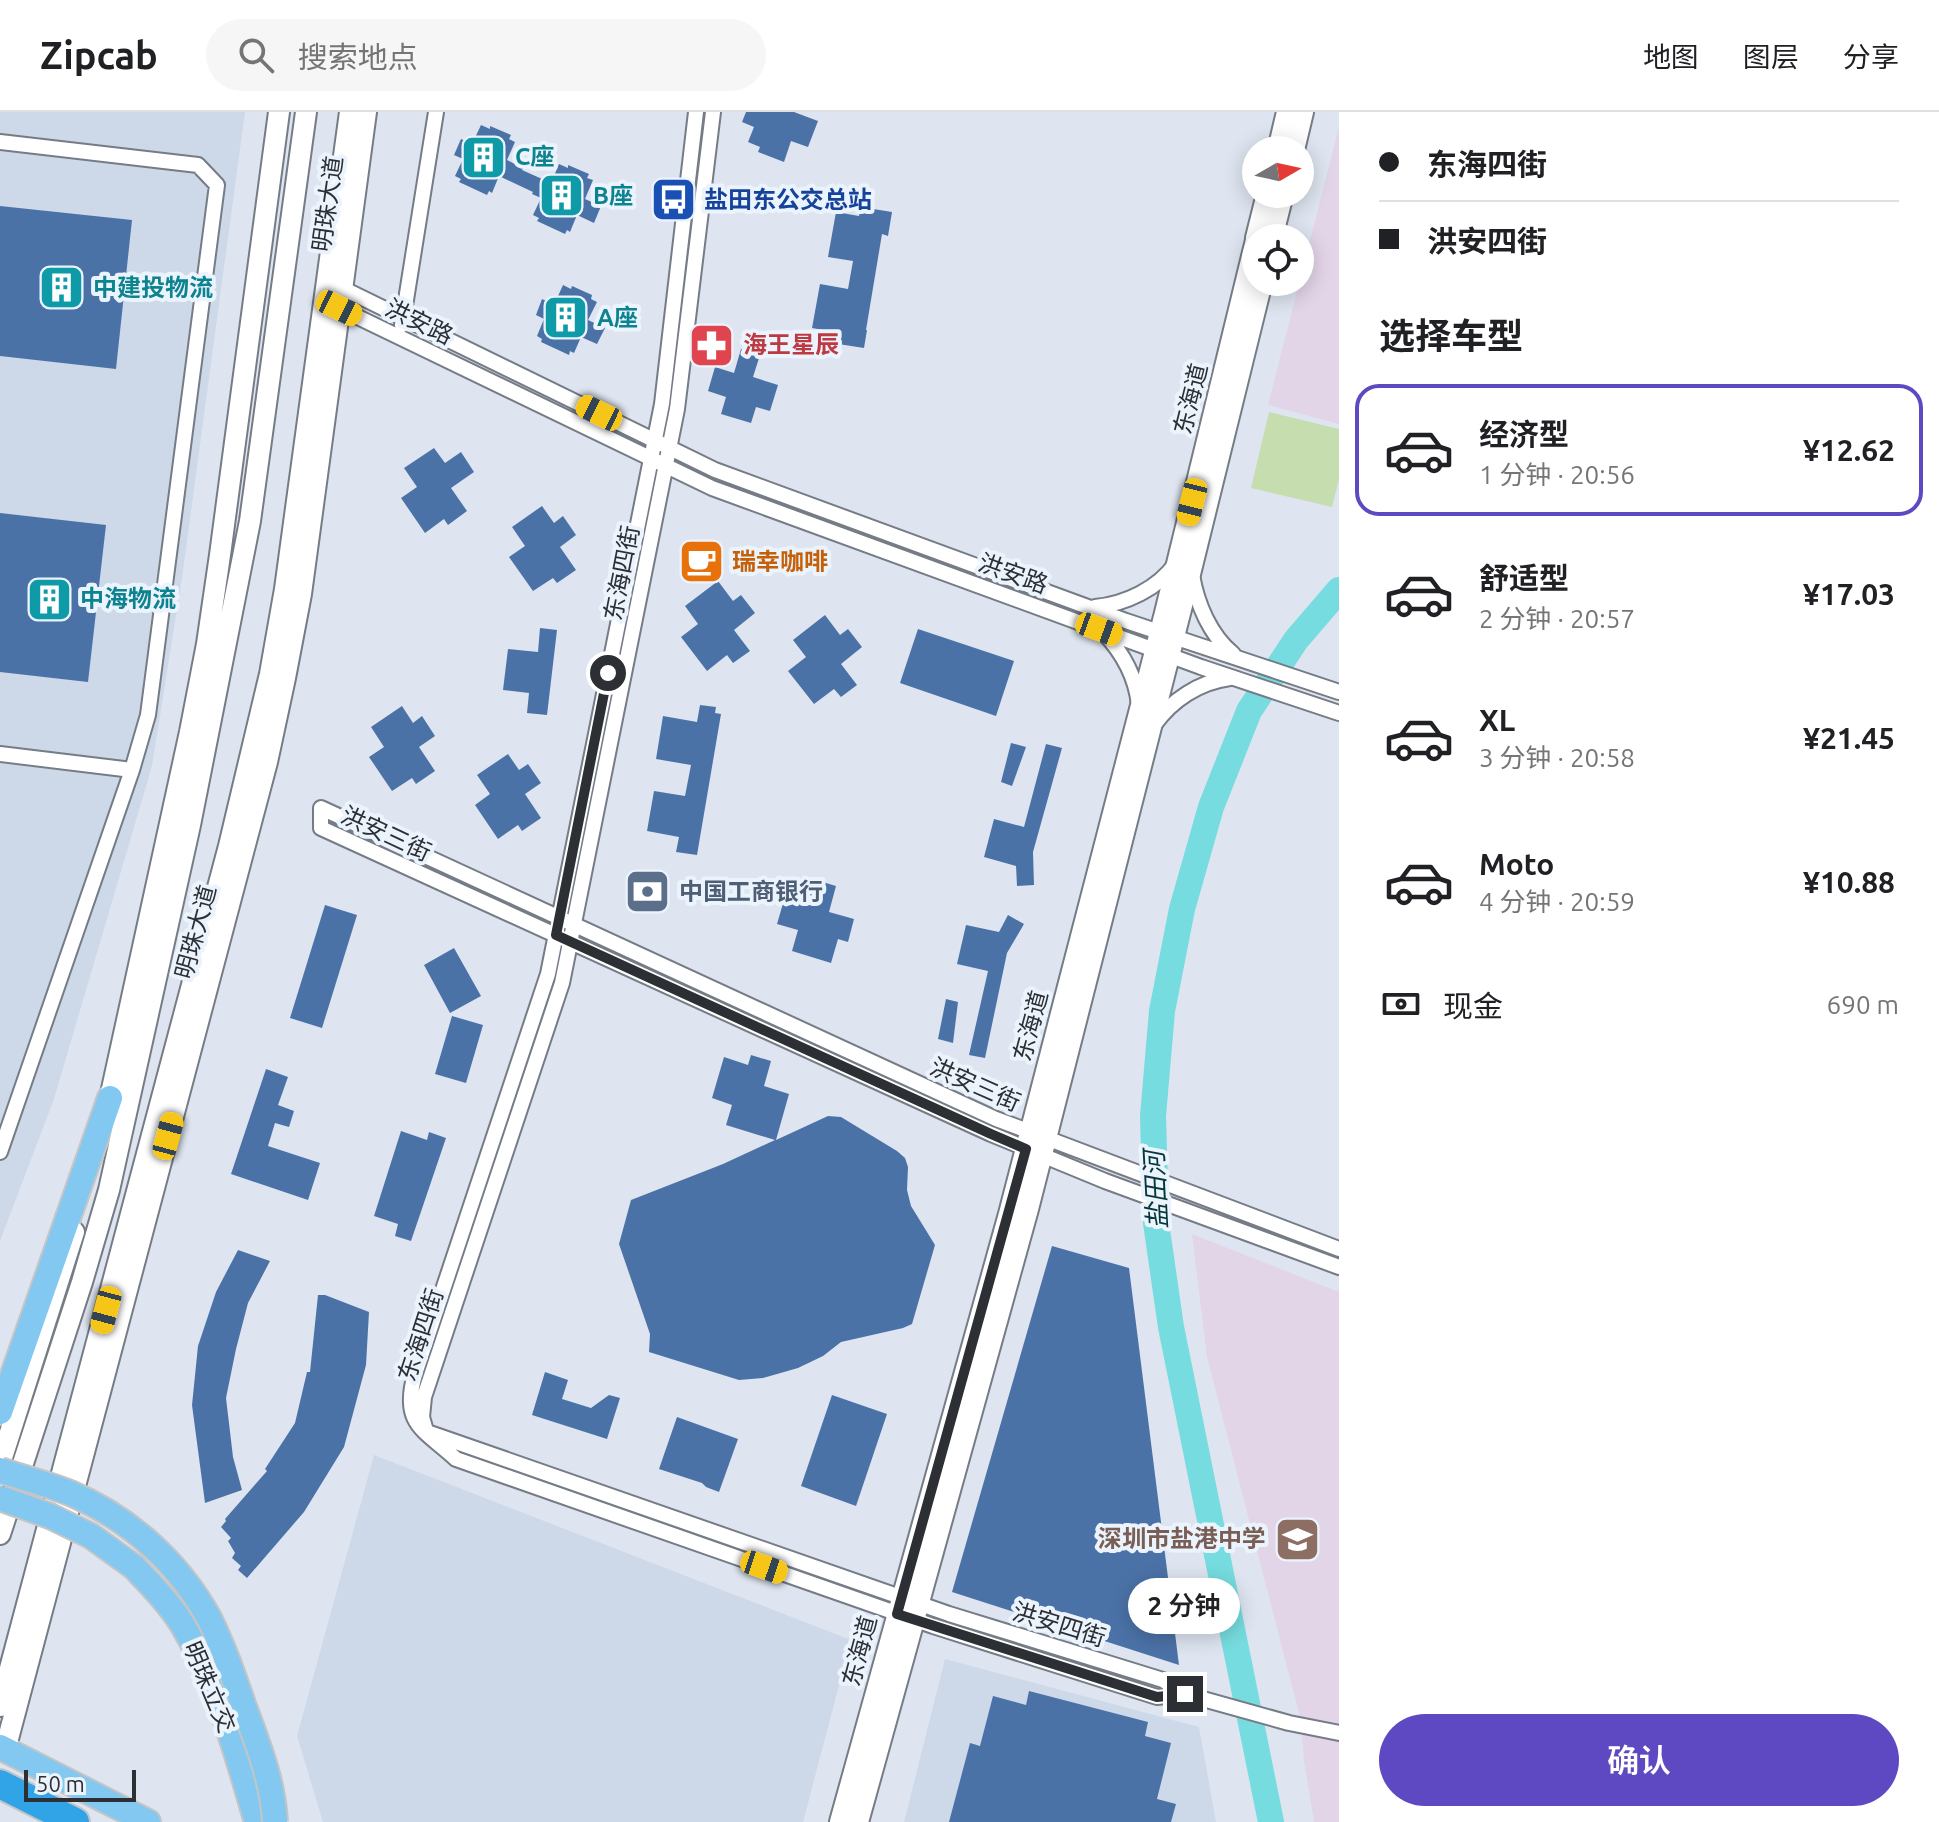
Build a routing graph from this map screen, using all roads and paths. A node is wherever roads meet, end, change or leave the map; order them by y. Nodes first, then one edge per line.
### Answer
1 (279, 112) edge
2 (306, 112) edge
3 (350, 112) edge
4 (366, 112) edge
5 (436, 112) edge
6 (696, 112) edge
7 (713, 112) edge
8 (1287, 112) edge
9 (1303, 112) edge
10 (1281, 136) edge
11 (1297, 136) edge
12 (0, 142) edge
13 (336, 296) junction
14 (1244, 296) edge
15 (1258, 296) edge
16 (404, 318) junction
17 (400, 337) junction
18 (655, 441) junction
19 (669, 448) junction
20 (651, 459) junction
21 (666, 465) junction
22 (1185, 565) junction
23 (1086, 606) junction
24 (1099, 629) junction
25 (1165, 644) junction
26 (1251, 662) junction
27 (1244, 681) junction
28 (1339, 692) edge
29 (1339, 713) edge
30 (1145, 724) junction
31 (0, 754) edge
32 (132, 770) junction
33 (559, 918) junction
34 (574, 925) junction
35 (556, 935) junction
36 (570, 942) junction
37 (110, 1098) junction
38 (1036, 1144) junction
39 (0, 1152) edge
40 (1339, 1249) edge
41 (1339, 1267) edge
42 (0, 1412) edge
43 (426, 1432) junction
44 (0, 1464) edge
45 (0, 1470) edge
46 (0, 1498) edge
47 (0, 1534) edge
48 (908, 1609) junction
49 (0, 1706) edge
50 (1339, 1733) edge
51 (2, 1748) edge
52 (0, 1786) edge
53 (67, 1822) edge
54 (75, 1822) edge
55 (148, 1822) edge
56 (257, 1822) edge
57 (275, 1822) edge
58 (840, 1822) edge
59 (858, 1822) edge

1 - 37 street, 明珠大道
2 - 47 street, 明珠大道
3 - 13 street, 明珠大道
4 - 13 street, 明珠大道
5 - 16 street
6 - 18 street, 东海四街
7 - 19 street, 东海四街
8 - 10 street
9 - 11 street
12 - 32 street
13 - 16 street, 洪安路
13 - 17 street, 洪安路
13 - 49 street, 明珠大道
13 - 51 street, 明珠大道
14 - 22 street, 东海道
15 - 22 street, 东海道
16 - 17 street
16 - 18 street, 洪安路
17 - 20 street, 洪安路
18 - 19 street, 洪安路
18 - 20 street, 东海四街
19 - 21 street, 东海四街
19 - 23 street, 洪安路
20 - 21 street, 洪安路
20 - 33 street, 东海四街
21 - 24 street, 洪安路
21 - 34 street, 东海四街
22 - 23 street
22 - 25 street, 东海道
22 - 26 street
23 - 25 street, 洪安路
24 - 25 street, 洪安路
24 - 30 street
25 - 26 street, 洪安路
25 - 27 street, 洪安路
25 - 30 street, 东海道
26 - 28 street, 洪安路
27 - 29 street, 洪安路
27 - 30 street
30 - 38 street, 东海道
31 - 32 street
32 - 39 street
33 - 34 street, 洪安三街
33 - 35 street, 东海四街
33 - 35 street, 洪安三街
34 - 36 street, 东海四街
34 - 38 street, 洪安三街
35 - 36 street, 洪安三街
35 - 43 street, 东海四街
36 - 38 street, 洪安三街
36 - 43 street, 东海四街
37 - 42 main road
37 - 44 street, 明珠大道
38 - 40 street, 洪安三街
38 - 41 street, 洪安三街
38 - 48 street, 东海道
43 - 48 street, 洪安四街
45 - 57 main road, bridge
46 - 56 main road, 明珠立交, bridge
48 - 50 street, 洪安四街
48 - 58 street, 东海道
48 - 59 street, 东海道
51 - 55 main road
52 - 53 main road
52 - 54 highway

